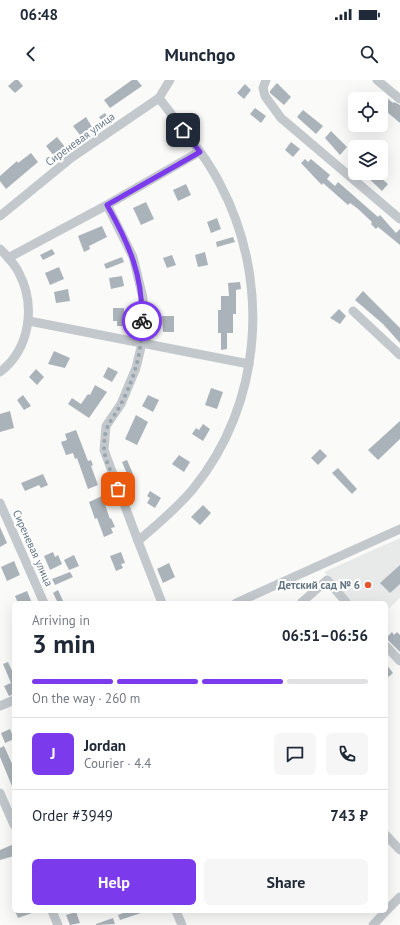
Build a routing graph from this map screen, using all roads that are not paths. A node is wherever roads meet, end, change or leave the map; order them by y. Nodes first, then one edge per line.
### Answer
1 (170, 80) edge
2 (377, 80) edge
3 (265, 84) edge
4 (159, 98) junction
5 (400, 99) edge
6 (200, 152) junction
7 (107, 205) junction
8 (0, 216) edge
9 (400, 219) edge
10 (0, 249) edge
11 (8, 258) junction
12 (353, 311) dead end
13 (29, 321) junction
14 (142, 343) junction
15 (400, 355) edge
16 (250, 364) junction
17 (0, 372) edge
18 (0, 503) edge
19 (400, 529) edge
20 (138, 541) junction
21 (43, 601) edge
22 (161, 601) edge
23 (240, 601) edge
24 (303, 601) edge
25 (345, 601) edge
26 (388, 648) edge
27 (400, 661) edge
28 (12, 701) edge
29 (0, 706) edge
30 (0, 793) edge
31 (12, 820) edge
32 (388, 836) edge
33 (400, 850) edge
34 (400, 899) edge
35 (388, 909) edge
36 (53, 913) edge
37 (177, 913) edge
38 (384, 913) edge
39 (58, 925) edge
40 (182, 925) edge
41 (373, 925) edge

1 - 4 street, Сиреневая улица
2 - 5 street
3 - 9 street
4 - 6 street
4 - 8 street, Сиреневая улица
6 - 7 street
6 - 16 street
7 - 11 street
7 - 14 street
10 - 11 street
11 - 13 street
12 - 15 street
13 - 14 street
13 - 17 street
14 - 16 street
14 - 20 street
16 - 20 street
18 - 21 street, Сиреневая улица
19 - 23 street
20 - 22 street
24 - 25 street
26 - 27 street
28 - 29 street
30 - 31 street
32 - 33 street
34 - 35 street
36 - 39 street
37 - 40 street
38 - 41 street

